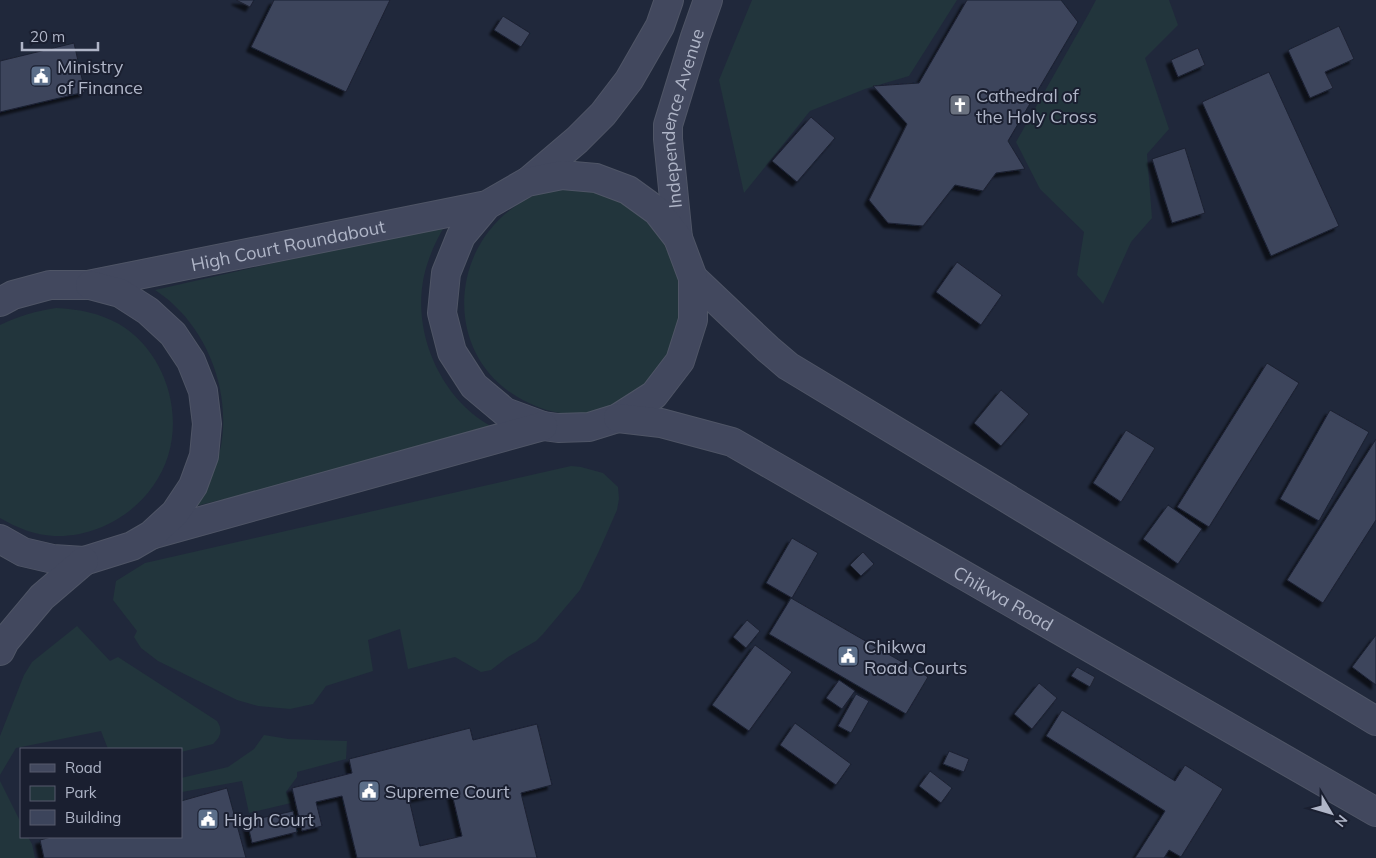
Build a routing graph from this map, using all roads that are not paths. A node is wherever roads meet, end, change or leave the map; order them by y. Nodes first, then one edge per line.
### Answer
1 (669, 0) edge
2 (708, 0) edge
3 (527, 182) junction
4 (487, 205) junction
5 (678, 238) junction
6 (693, 278) junction
7 (88, 284) junction
8 (0, 302) edge
9 (618, 418) junction
10 (543, 426) junction
11 (151, 535) junction
12 (0, 539) edge
13 (84, 561) junction
14 (0, 651) edge
15 (1376, 721) edge
16 (1376, 812) edge

1 - 3 main road
2 - 5 main road, Independence Avenue
3 - 4 main road, High Court Roundabout
3 - 5 main road, High Court Roundabout
4 - 7 main road, High Court Roundabout
4 - 10 main road, High Court Roundabout
5 - 6 main road, High Court Roundabout
6 - 9 main road, High Court Roundabout
6 - 15 main road
7 - 8 main road, High Court Roundabout
7 - 11 main road, High Court Roundabout
9 - 10 main road, High Court Roundabout
9 - 16 main road, Chikwa Road
10 - 11 main road, High Court Roundabout
11 - 13 main road, High Court Roundabout
12 - 13 main road, High Court Roundabout
13 - 14 main road

